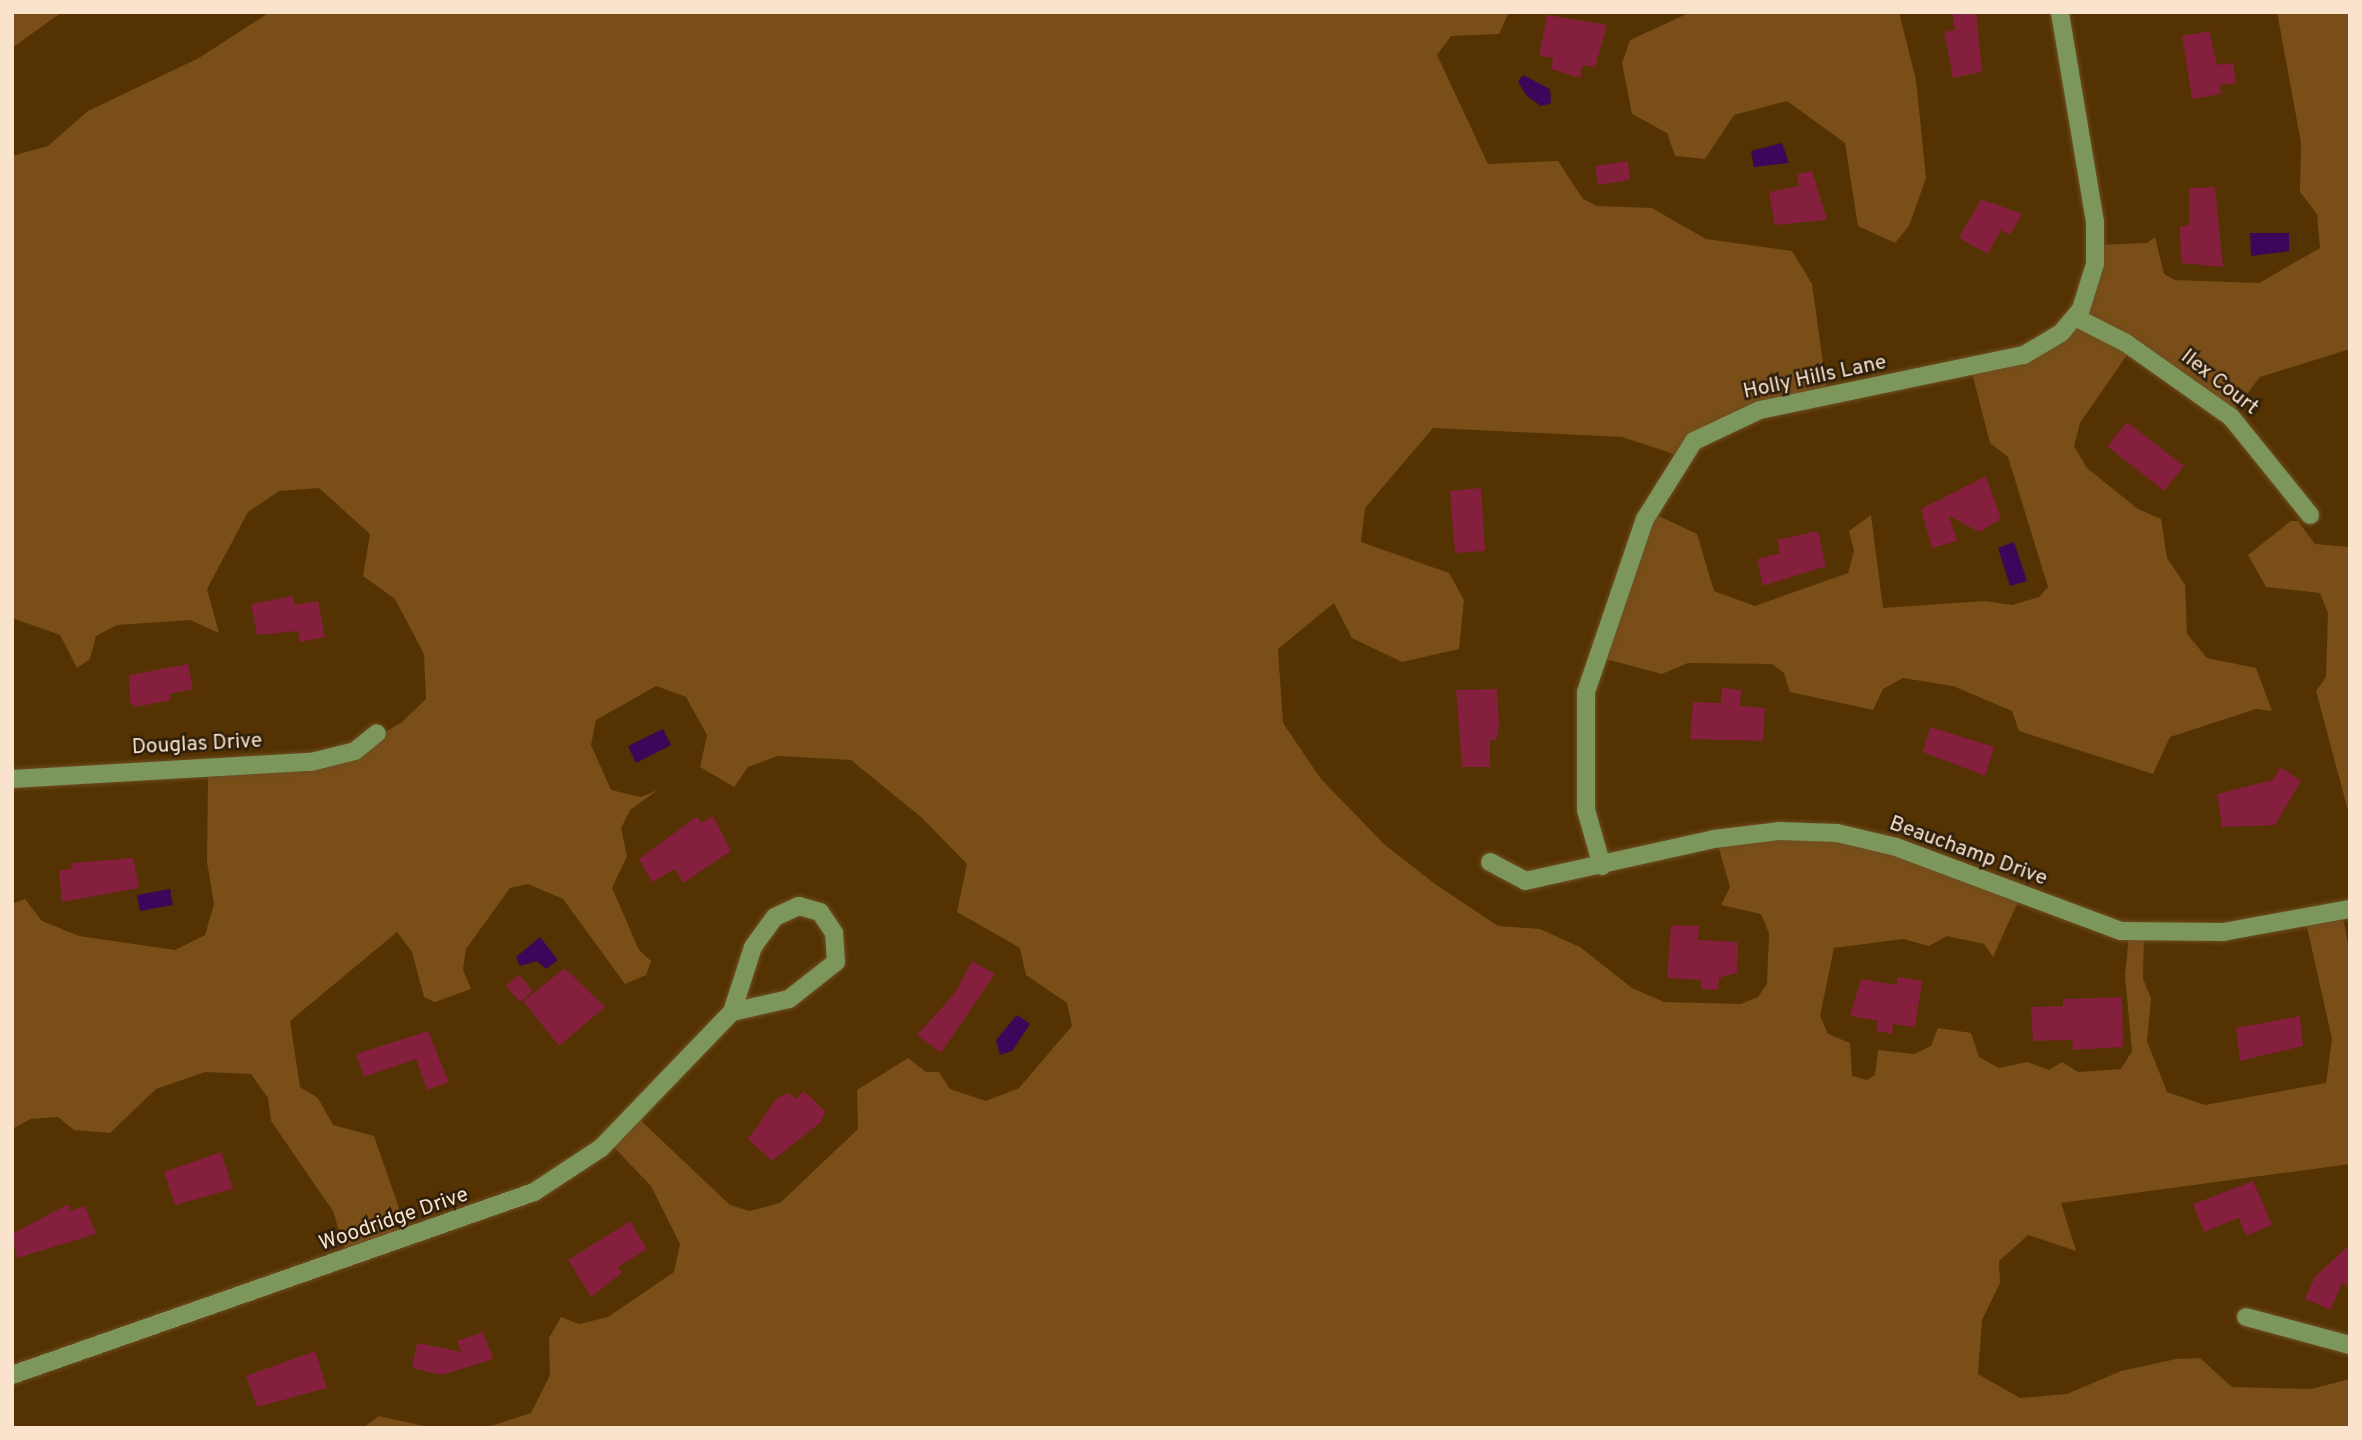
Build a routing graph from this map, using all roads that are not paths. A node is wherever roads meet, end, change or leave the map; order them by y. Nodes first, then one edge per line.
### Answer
1 (2060, 12) edge
2 (2075, 317) junction
3 (2310, 515) dead end
4 (377, 733) dead end
5 (12, 779) edge
6 (1490, 862) dead end
7 (1602, 866) junction
8 (2350, 909) edge
9 (733, 1012) junction
10 (2246, 1317) dead end
11 (2350, 1345) edge
12 (12, 1375) edge

1 - 2 street
2 - 3 street, Ilex Court
2 - 7 street, Holly Hills Lane
4 - 5 street, Douglas Drive
6 - 7 street, Beauchamp Drive
7 - 8 street, Beauchamp Drive
9 - 9 street, Woodridge Drive
9 - 12 street, Woodridge Drive
10 - 11 street

